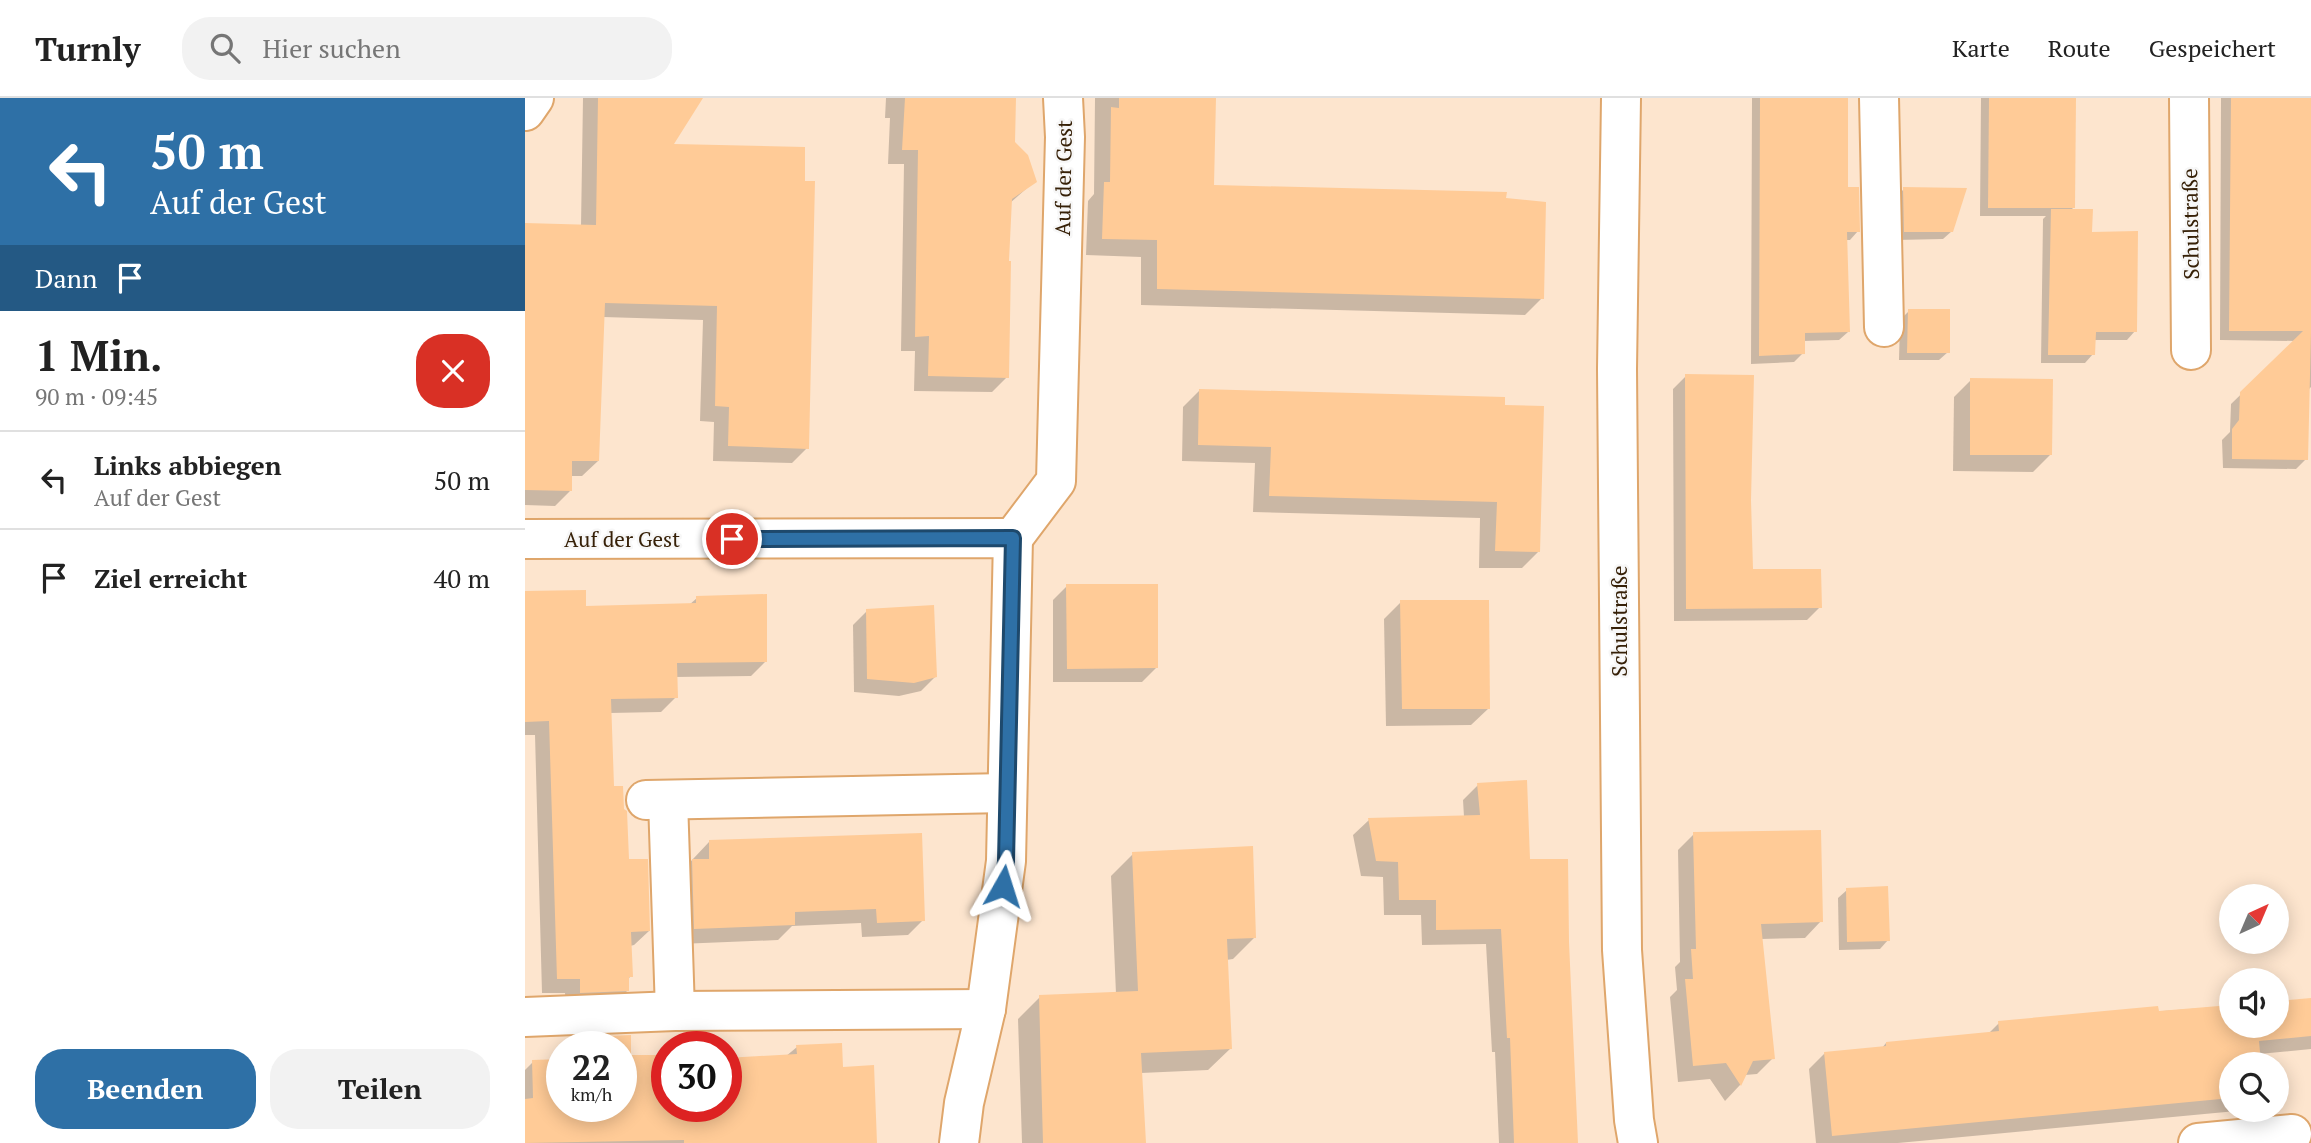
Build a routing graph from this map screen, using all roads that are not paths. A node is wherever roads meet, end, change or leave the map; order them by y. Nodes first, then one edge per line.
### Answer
1 (534, 98) edge
2 (1063, 98) edge
3 (1621, 98) edge
4 (1879, 98) edge
5 (2189, 98) edge
6 (525, 111) edge
7 (1884, 327) dead end
8 (2191, 350) dead end
9 (1013, 538) junction
10 (525, 539) edge
11 (1007, 793) junction
12 (986, 1009) junction
13 (675, 1011) junction
14 (525, 1017) edge
15 (2292, 1134) dead end
16 (959, 1143) edge
17 (1638, 1143) edge
18 (2198, 1143) edge

1 - 6 street
2 - 9 street, Auf der Gest
3 - 17 street, Schulstraße
4 - 7 street
5 - 8 street, Schulstraße
9 - 10 street, Auf der Gest
9 - 11 street
11 - 12 street
11 - 13 street
12 - 13 street
12 - 16 street
13 - 14 street
15 - 18 street

